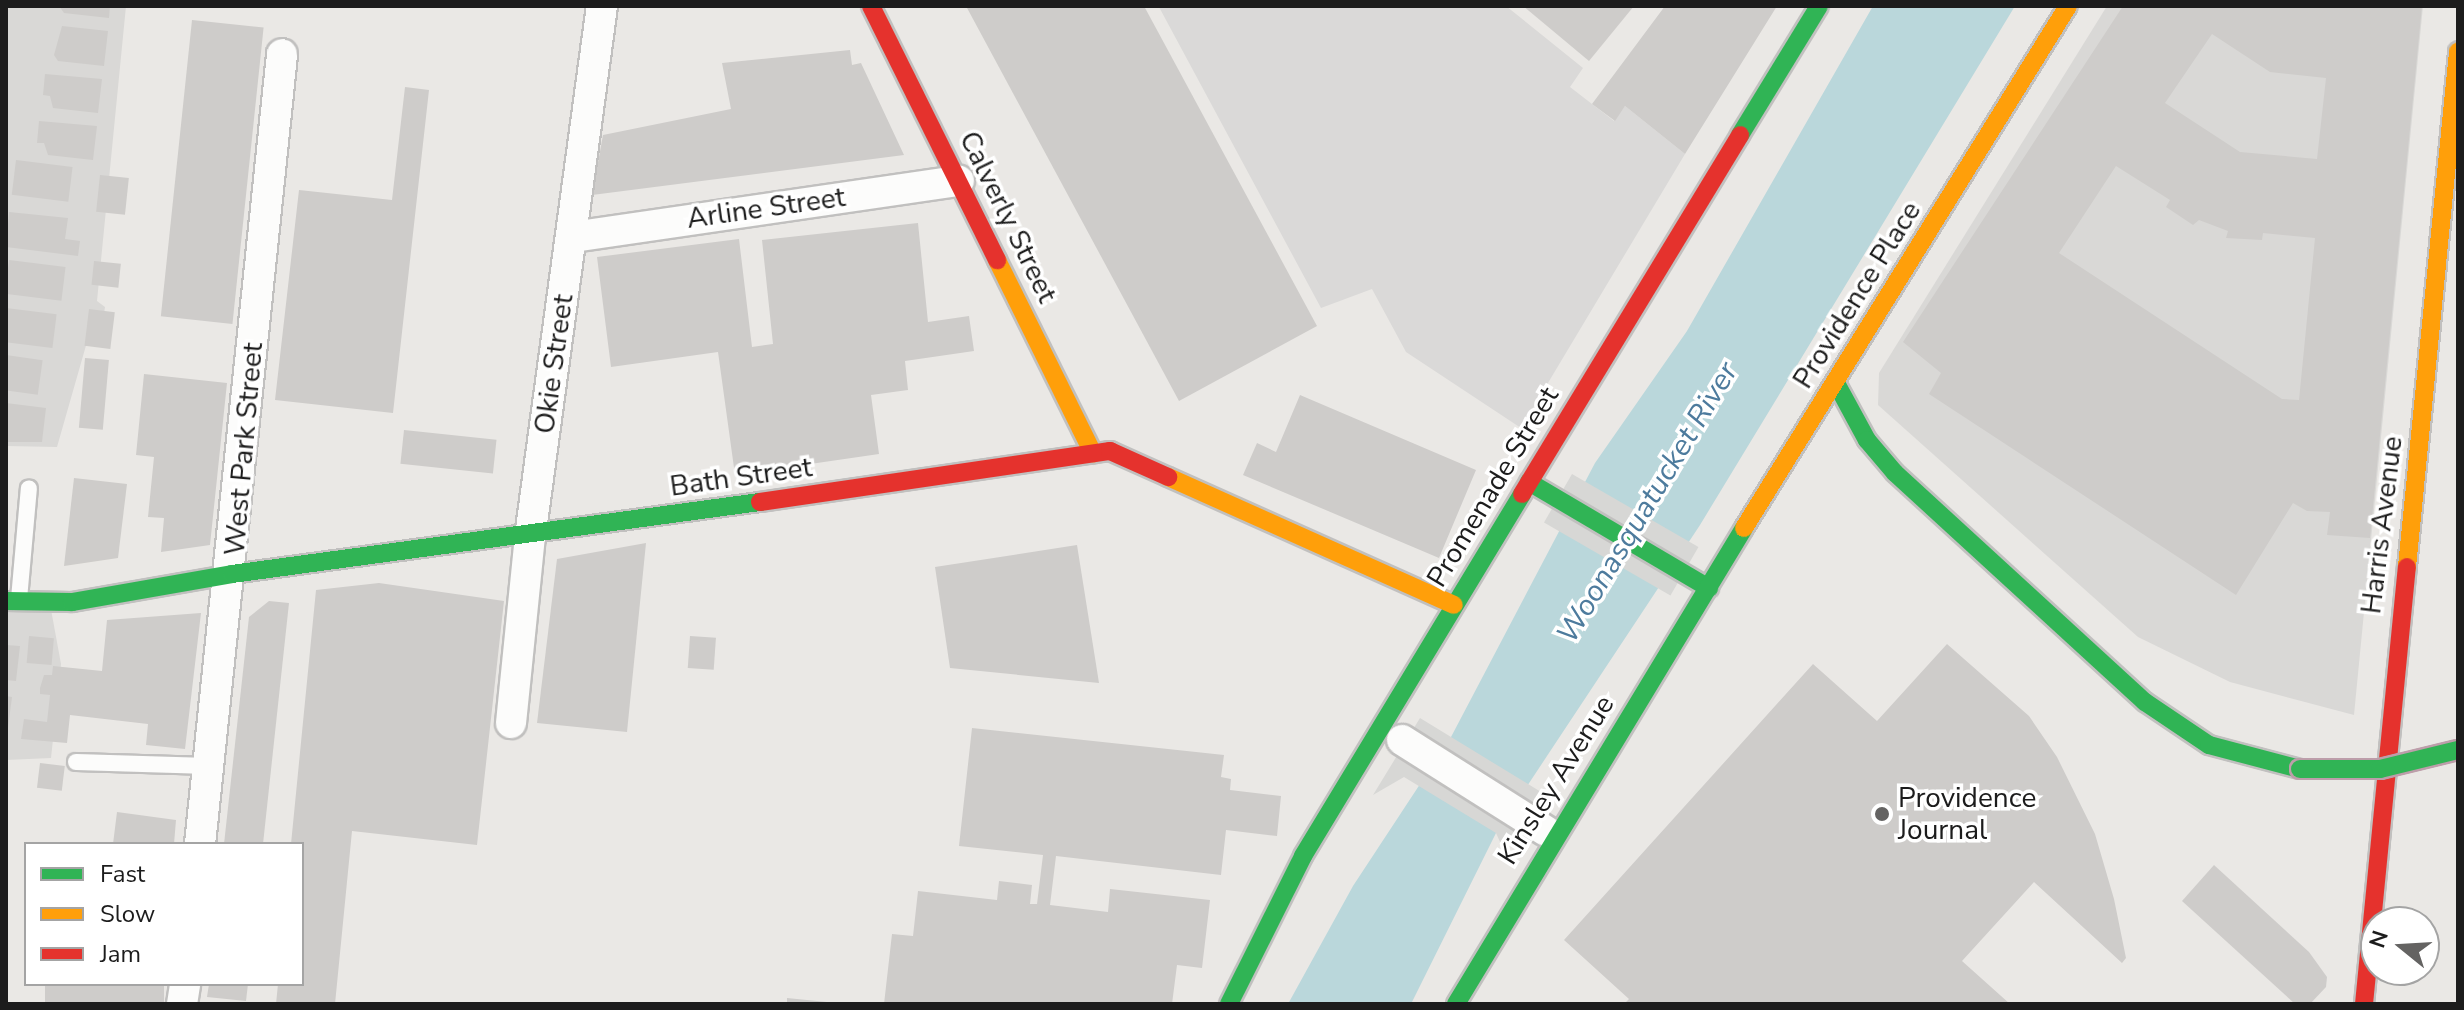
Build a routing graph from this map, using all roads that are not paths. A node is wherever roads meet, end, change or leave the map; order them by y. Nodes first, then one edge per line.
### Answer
1 (602, 6) edge
2 (871, 6) edge
3 (1819, 6) edge
4 (2068, 6) edge
5 (2458, 52) edge
6 (282, 54) dead end
7 (959, 181) junction
8 (573, 237) junction
9 (1836, 383) junction
10 (1093, 453) junction
11 (1529, 482) junction
12 (29, 488) dead end
13 (530, 537) junction
14 (232, 574) junction
15 (1709, 588) junction
16 (12, 600) edge
17 (1454, 605) junction
18 (511, 723) dead end
19 (1409, 745) dead end
20 (2458, 750) edge
21 (76, 762) dead end
22 (209, 766) junction
23 (1535, 825) dead end
24 (200, 842) edge
25 (1229, 1004) edge
26 (1456, 1004) edge
27 (2364, 1004) edge

1 - 8 street, Okie Street
2 - 7 main road, Calverly Street
3 - 11 main road, Promenade Street
4 - 9 main road, Providence Place
5 - 27 main road, Harris Avenue
6 - 14 street, West Park Street
7 - 8 street, Arline Street
7 - 10 main road, Calverly Street
8 - 13 street, Okie Street
9 - 15 main road, Providence Place
9 - 20 main road, bridge
10 - 13 main road, Bath Street
10 - 17 main road, Bath Street
11 - 15 main road
11 - 17 main road, Promenade Street
12 - 16 lane
13 - 14 main road, Bath Street
13 - 18 street, Okie Street
14 - 16 main road, Bath Street
14 - 22 street, West Park Street
15 - 26 main road, Kinsley Avenue
17 - 25 main road, Promenade Street
19 - 23 street
21 - 22 lane
22 - 24 street, West Park Street

